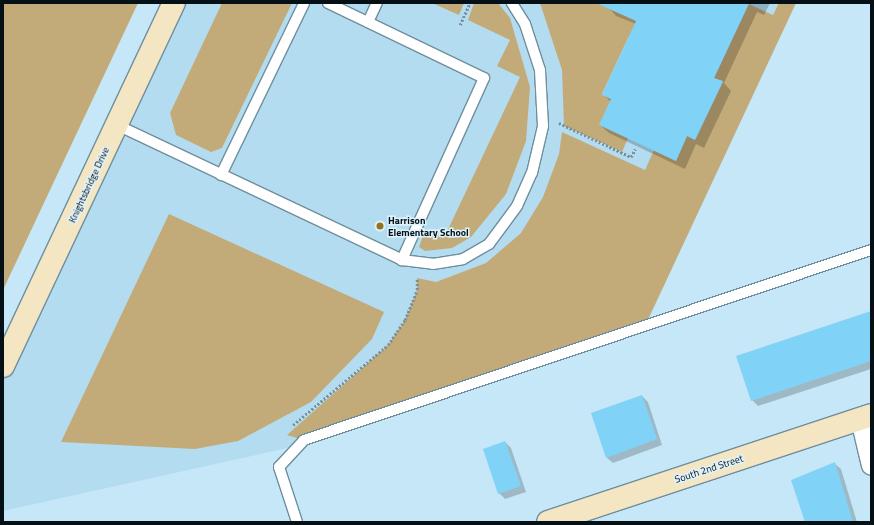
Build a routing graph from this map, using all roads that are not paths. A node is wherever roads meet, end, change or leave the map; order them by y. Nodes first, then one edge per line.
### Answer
1 (174, 3) edge
2 (304, 3) edge
3 (328, 3) edge
4 (377, 3) edge
5 (512, 3) edge
6 (368, 22) junction
7 (116, 126) junction
8 (220, 175) junction
9 (871, 250) edge
10 (402, 260) junction
11 (3, 366) edge
12 (866, 417) edge
13 (871, 465) edge
14 (297, 522) edge
15 (548, 522) edge

1 - 7 street, Knightsbridge Drive
2 - 8 lane
3 - 6 lane
4 - 6 lane
5 - 10 lane
6 - 10 lane
7 - 8 lane
7 - 11 street, Knightsbridge Drive
8 - 10 lane
9 - 14 lane
12 - 13 street
12 - 15 street, South 2nd Street

